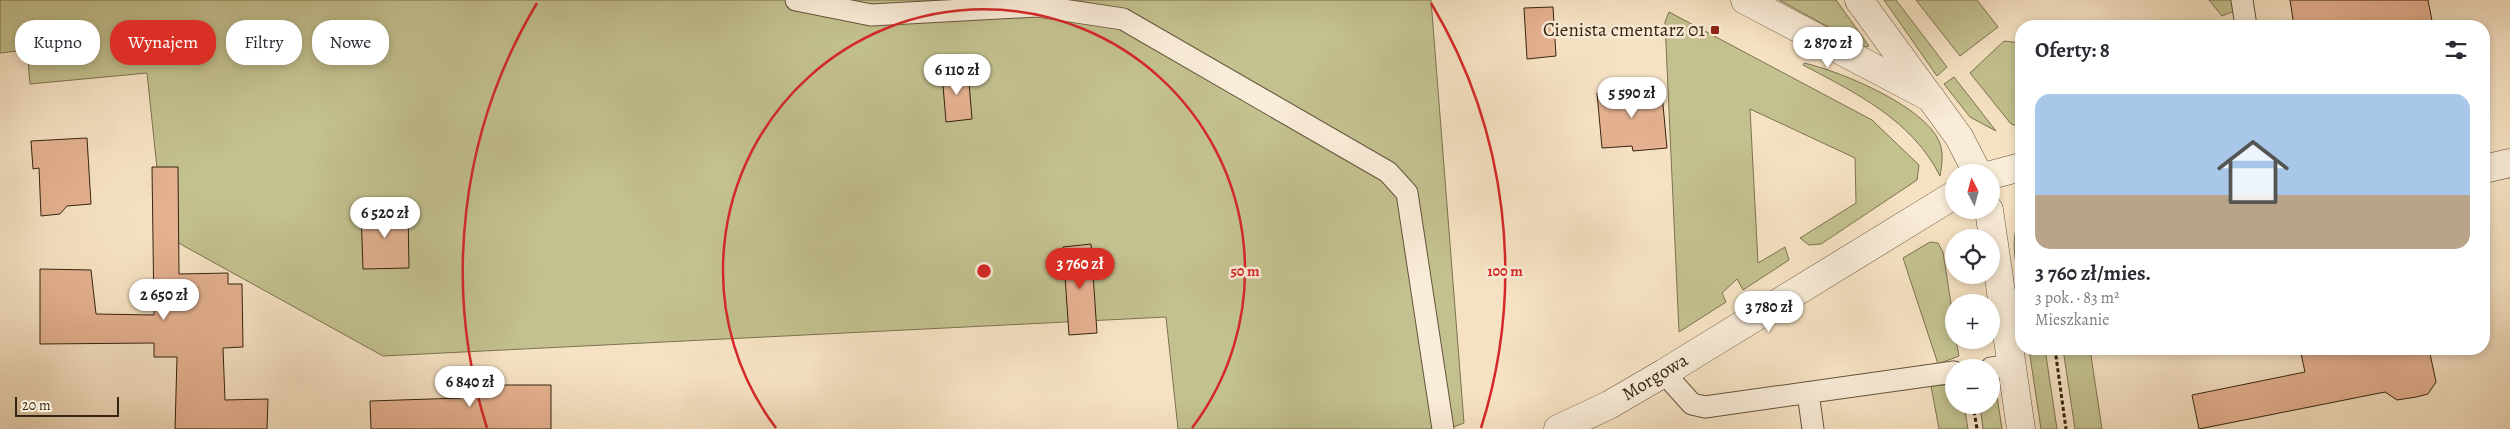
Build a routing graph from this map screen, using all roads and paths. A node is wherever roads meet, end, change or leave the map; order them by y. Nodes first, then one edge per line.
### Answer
1 (796, 0) edge
2 (1746, 0) edge
3 (1859, 0) edge
4 (2242, 0) edge
5 (2245, 20) edge
6 (1931, 98) junction
7 (2510, 163) edge
8 (1973, 164) edge
9 (2490, 168) edge
10 (2015, 169) edge
11 (2000, 173) edge
12 (1945, 201) edge
13 (1990, 219) edge
14 (2056, 355) edge
15 (2001, 366) edge
16 (1664, 373) junction
17 (1945, 373) edge
18 (1808, 393) junction
19 (1974, 414) edge
20 (1444, 429) edge
21 (1558, 429) edge
22 (1813, 429) edge
23 (1977, 429) edge
24 (2021, 429) edge
25 (2066, 429) edge

1 - 20 lane
2 - 6 street
3 - 6 street
4 - 5 lane
6 - 8 street
7 - 9 street
10 - 11 street
12 - 16 street, Morgowa
13 - 15 street
14 - 25 path
15 - 24 street
16 - 18 lane
16 - 21 street, Morgowa
17 - 18 lane
18 - 22 lane
19 - 23 path

